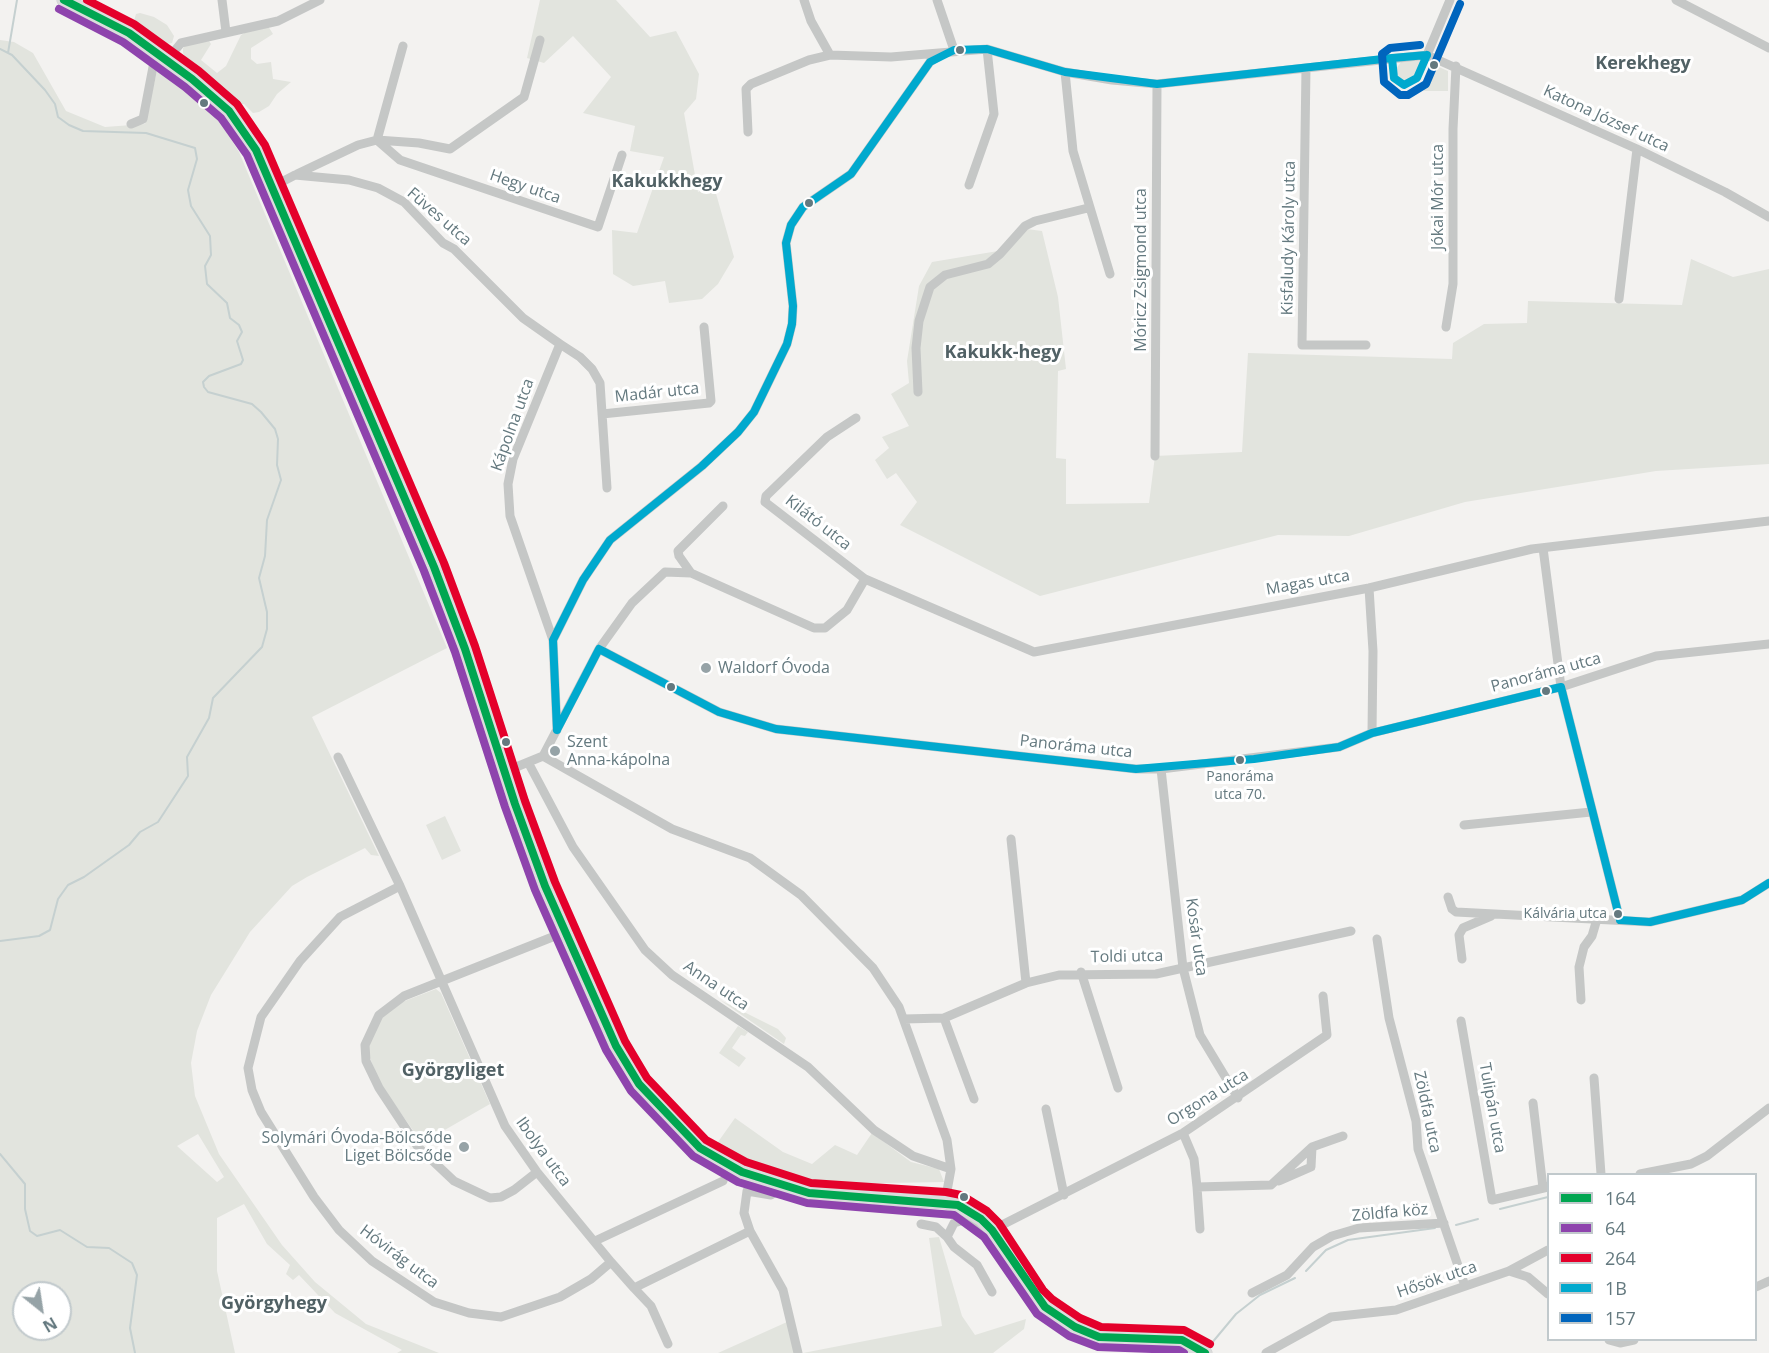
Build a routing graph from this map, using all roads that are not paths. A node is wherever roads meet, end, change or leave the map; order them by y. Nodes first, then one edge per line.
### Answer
1 (64, 0) edge
2 (222, 0) edge
3 (320, 0) edge
4 (804, 0) edge
5 (938, 0) edge
6 (1450, 0) edge
7 (1676, 0) edge
8 (226, 32) junction
9 (540, 39) dead end
10 (403, 46) dead end
11 (1769, 48) edge
12 (987, 49) junction
13 (950, 51) junction
14 (830, 55) junction
15 (1427, 55) junction
16 (164, 58) junction
17 (1456, 66) junction
18 (1306, 68) junction
19 (1065, 72) junction
20 (1157, 84) junction
21 (131, 124) dead end
22 (748, 132) dead end
23 (377, 140) junction
24 (1637, 149) junction
25 (622, 155) dead end
26 (295, 175) junction
27 (969, 185) dead end
28 (272, 188) junction
29 (1088, 208) junction
30 (1769, 217) edge
31 (1110, 274) dead end
32 (1619, 299) dead end
33 (704, 327) dead end
34 (1446, 327) dead end
35 (560, 344) junction
36 (1366, 345) dead end
37 (918, 392) dead end
38 (602, 414) junction
39 (856, 418) dead end
40 (1155, 456) dead end
41 (607, 488) dead end
42 (723, 506) dead end
43 (1769, 521) edge
44 (1543, 548) junction
45 (691, 573) junction
46 (865, 579) junction
47 (1370, 588) junction
48 (553, 640) junction
49 (1769, 644) edge
50 (599, 649) junction
51 (1561, 687) junction
52 (557, 730) junction
53 (1372, 733) junction
54 (543, 756) junction
55 (338, 757) dead end
56 (529, 764) junction
57 (1161, 768) junction
58 (504, 772) junction
59 (1592, 813) junction
60 (1464, 825) dead end
61 (1011, 839) dead end
62 (1769, 883) edge
63 (400, 885) junction
64 (1448, 897) dead end
65 (1496, 914) junction
66 (1597, 920) junction
67 (1620, 920) junction
68 (1352, 931) dead end
69 (565, 932) junction
70 (1377, 939) dead end
71 (1462, 959) dead end
72 (1184, 968) junction
73 (1081, 972) junction
74 (440, 981) junction
75 (1026, 983) junction
76 (1323, 996) dead end
77 (1581, 1000) dead end
78 (944, 1018) junction
79 (904, 1019) junction
80 (1461, 1021) dead end
81 (1594, 1078) dead end
82 (1118, 1088) dead end
83 (1238, 1098) junction
84 (974, 1099) dead end
85 (1533, 1103) dead end
86 (1769, 1108) edge
87 (1046, 1109) dead end
88 (1183, 1133) junction
89 (1342, 1136) dead end
90 (951, 1169) junction
91 (537, 1172) junction
92 (1601, 1173) edge
93 (1645, 1173) edge
94 (723, 1181) dead end
95 (784, 1187) junction
96 (1197, 1187) junction
97 (1546, 1187) edge
98 (1064, 1195) junction
99 (945, 1202) junction
100 (1444, 1223) junction
101 (921, 1224) dead end
102 (1200, 1229) dead end
103 (992, 1230) junction
104 (750, 1231) junction
105 (946, 1237) junction
106 (595, 1241) junction
107 (1547, 1251) edge
108 (611, 1262) junction
109 (1509, 1271) junction
110 (1465, 1286) junction
111 (634, 1288) junction
112 (992, 1292) dead end
113 (1252, 1293) dead end
114 (1547, 1293) edge
115 (1613, 1341) edge
116 (1629, 1341) edge
117 (668, 1344) dead end
118 (798, 1353) edge
119 (1205, 1353) edge
120 (1266, 1353) edge

1 - 16 main road
2 - 8 street
3 - 8 street
4 - 14 street
5 - 13 street
6 - 15 street
7 - 11 street
8 - 16 street
9 - 23 street
10 - 23 street
12 - 13 street
12 - 19 street
12 - 27 street
13 - 14 street
13 - 48 street
14 - 22 street
15 - 17 street, Katona József utca
15 - 18 street
16 - 21 street
16 - 28 main road
17 - 24 street, Katona József utca
17 - 34 street, Jókai Mór utca
18 - 20 street
18 - 36 street, Kisfaludy Károly utca
19 - 20 street
19 - 29 street
20 - 40 street, Móricz Zsigmond utca
23 - 25 street, Hegy utca
23 - 26 street
24 - 30 street, Katona József utca
24 - 32 street
26 - 28 street
26 - 35 street, Füves utca
28 - 58 main road
29 - 31 street
29 - 37 street
33 - 38 street, Madár utca
35 - 38 street
35 - 48 street, Kápolna utca
38 - 41 street
39 - 46 street, Kilátó utca
42 - 45 street
43 - 44 street, Magas utca
44 - 47 street, Magas utca
44 - 51 street
45 - 46 street
45 - 50 street
46 - 47 street, Magas utca
47 - 53 street
48 - 52 street
49 - 51 street, Panoráma utca
50 - 52 street
50 - 57 street, Panoráma utca
51 - 53 street, Panoráma utca
51 - 59 street
52 - 54 street
53 - 57 street, Panoráma utca
54 - 56 street
54 - 79 street
55 - 63 street, Ibolya utca
56 - 58 street
56 - 90 street, Anna utca
57 - 72 street, Kosár utca
58 - 69 main road
59 - 60 street
59 - 67 street
61 - 75 street
62 - 67 street
63 - 74 street, Ibolya utca
63 - 108 street, Hóvirág utca
64 - 65 street
65 - 66 street
65 - 71 street
66 - 67 street
66 - 77 street
68 - 72 street, Toldi utca
69 - 74 street
69 - 95 main road
70 - 100 street, Zöldfa utca
72 - 73 street, Toldi utca
72 - 83 street, Kosár utca
73 - 75 street, Toldi utca
73 - 82 street
74 - 91 street, Ibolya utca
74 - 91 street
75 - 78 street, Toldi utca
76 - 83 street, Orgona utca
78 - 79 street, Toldi utca
78 - 84 street
79 - 90 street
80 - 97 street, Tulipán utca
81 - 92 street
83 - 88 street, Orgona utca
85 - 97 street
86 - 93 street
87 - 98 street
88 - 96 street
88 - 98 street, Orgona utca
89 - 96 street
90 - 99 street
91 - 106 street, Ibolya utca
94 - 106 street
95 - 99 main road
95 - 104 street
96 - 102 street
98 - 103 street, Orgona utca
99 - 103 main road
100 - 110 street, Zöldfa utca
100 - 113 street, Zöldfa köz
101 - 105 street
103 - 105 street
103 - 119 main road
104 - 111 street
104 - 118 street
105 - 112 street
106 - 108 street, Ibolya utca
107 - 109 street, Hősök utca
108 - 111 street, Ibolya utca
109 - 110 street, Hősök utca
109 - 114 street
110 - 120 street, Hősök utca
111 - 117 street
115 - 116 street

